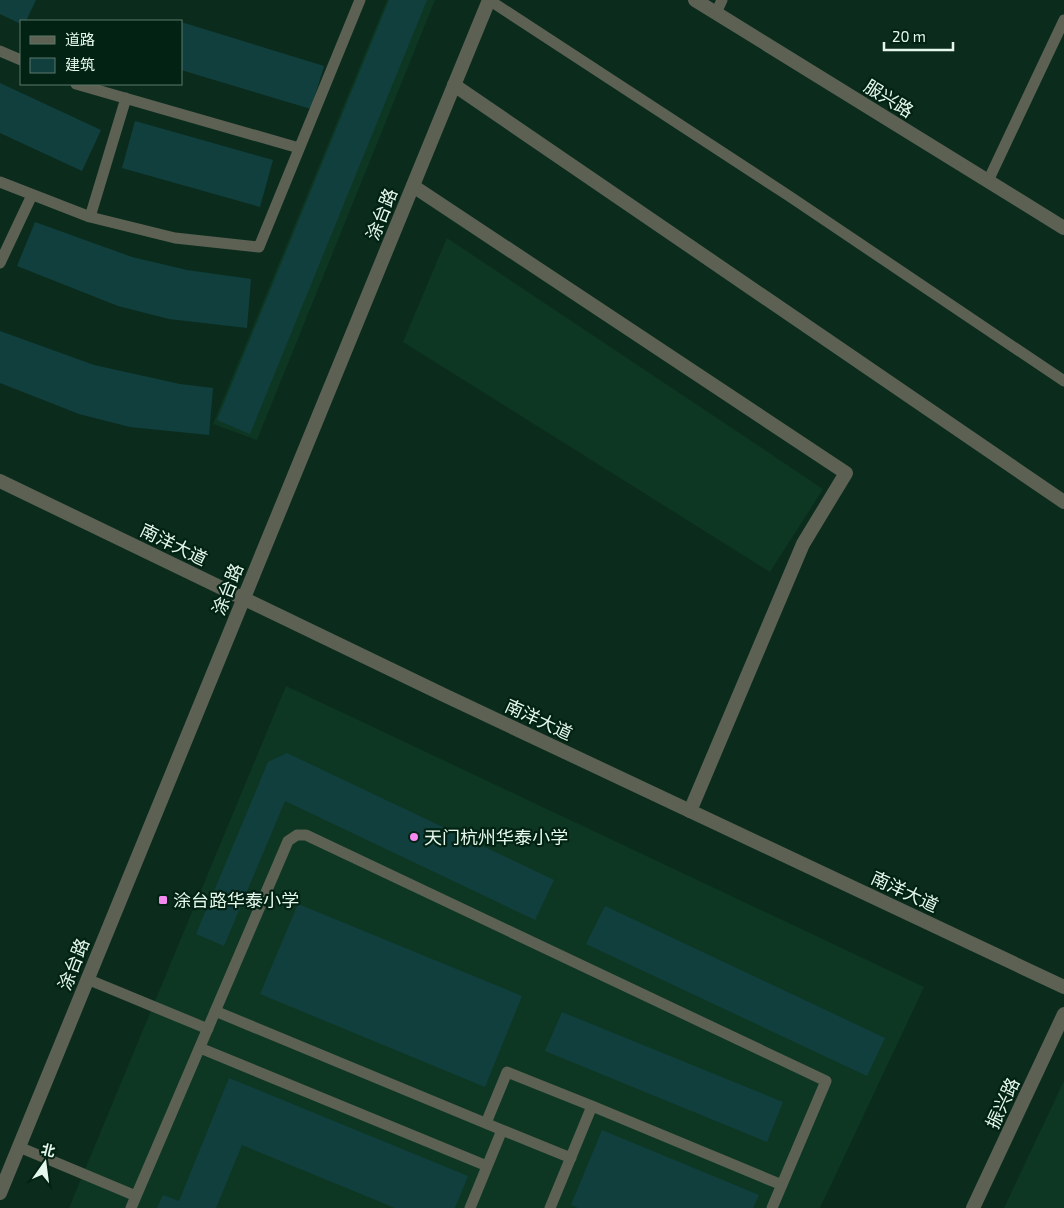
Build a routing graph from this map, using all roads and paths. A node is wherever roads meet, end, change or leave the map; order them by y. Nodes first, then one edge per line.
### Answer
1 (360, 0) edge
2 (489, 0) edge
3 (695, 0) edge
4 (722, 0) edge
5 (716, 13) junction
6 (1064, 20) edge
7 (0, 51) edge
8 (20, 60) edge
9 (80, 85) edge
10 (454, 85) junction
11 (126, 98) junction
12 (299, 148) junction
13 (988, 181) junction
14 (0, 182) edge
15 (413, 186) junction
16 (32, 195) junction
17 (90, 217) junction
18 (1064, 228) edge
19 (0, 262) edge
20 (1064, 381) edge
21 (0, 481) edge
22 (1064, 502) edge
23 (244, 598) junction
24 (690, 811) junction
25 (87, 980) junction
26 (1064, 987) edge
27 (215, 1011) junction
28 (1064, 1014) edge
29 (208, 1029) junction
30 (200, 1048) junction
31 (592, 1106) junction
32 (486, 1123) junction
33 (502, 1130) junction
34 (19, 1147) junction
35 (570, 1158) junction
36 (487, 1166) junction
37 (782, 1184) junction
38 (0, 1193) edge
39 (136, 1196) junction
40 (131, 1208) edge
41 (470, 1208) edge
42 (550, 1208) edge
43 (772, 1208) edge
44 (973, 1208) edge

1 - 12 lane
2 - 10 street, 涂台路
2 - 20 lane
3 - 5 street, 服兴路
4 - 5 lane
5 - 13 street, 服兴路
6 - 13 lane
7 - 8 lane
9 - 11 lane
10 - 15 street, 涂台路
10 - 22 street
11 - 12 lane
11 - 17 lane
12 - 17 lane
13 - 18 street, 服兴路
14 - 16 lane
15 - 23 street, 涂台路
15 - 24 street
16 - 17 lane
16 - 19 lane
21 - 23 street, 南洋大道
23 - 24 street, 南洋大道
23 - 25 street, 涂台路
24 - 26 street, 南洋大道
25 - 29 lane
25 - 34 street, 涂台路
27 - 29 lane
27 - 32 lane
27 - 37 lane
28 - 44 street, 振兴路
29 - 30 lane
30 - 36 lane
30 - 39 lane
31 - 32 lane
31 - 35 lane
31 - 37 lane
32 - 33 lane
33 - 35 lane
33 - 36 lane
34 - 38 street, 涂台路
34 - 39 lane
35 - 42 lane
36 - 41 lane
37 - 43 lane
39 - 40 lane

